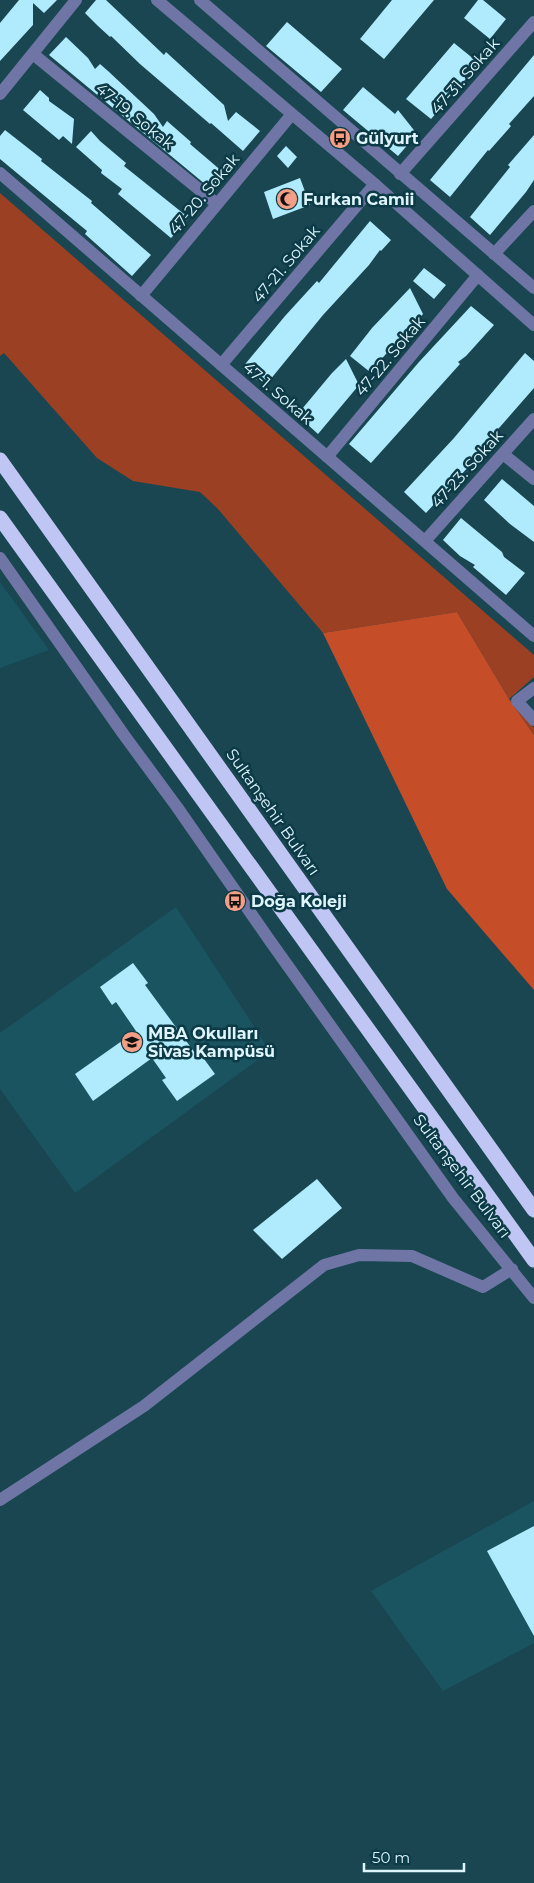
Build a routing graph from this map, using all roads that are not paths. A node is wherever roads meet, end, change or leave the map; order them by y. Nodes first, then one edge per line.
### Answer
1 (76, 0) edge
2 (157, 0) edge
3 (200, 0) edge
4 (534, 22) edge
5 (33, 54) junction
6 (0, 94) edge
7 (292, 114) junction
8 (0, 174) edge
9 (400, 174) junction
10 (375, 184) junction
11 (217, 204) junction
12 (534, 211) edge
13 (494, 254) junction
14 (478, 275) junction
15 (534, 288) edge
16 (141, 296) junction
17 (534, 325) edge
18 (221, 366) junction
19 (534, 419) edge
20 (503, 454) junction
21 (327, 457) junction
22 (0, 460) edge
23 (534, 479) edge
24 (0, 518) edge
25 (424, 541) junction
26 (0, 558) edge
27 (534, 636) edge
28 (534, 688) edge
29 (534, 720) edge
30 (534, 1210) edge
31 (534, 1260) edge
32 (512, 1270) junction
33 (534, 1298) edge
34 (0, 1500) edge

1 - 5 street
2 - 7 street
3 - 9 street
4 - 9 street, 47-31. Sokak
5 - 6 street
5 - 11 street, 47-19. Sokak
7 - 10 street
7 - 11 street, 47-20. Sokak
8 - 16 street, 47-1. Sokak
9 - 13 street
10 - 14 street
10 - 18 street, 47-21. Sokak
11 - 16 street, 47-20. Sokak
12 - 13 street
13 - 15 street
14 - 17 street
14 - 21 street, 47-22. Sokak
16 - 18 street, 47-1. Sokak
18 - 21 street, 47-1. Sokak
19 - 20 street, 47-23. Sokak
20 - 23 street
20 - 25 street, 47-23. Sokak
21 - 25 street, 47-1. Sokak
22 - 30 highway, Sultanşehir Bulvarı
24 - 31 highway, Sultanşehir Bulvarı
25 - 27 street, 47-1. Sokak
26 - 32 street, Sultanşehir Bulvarı
28 - 29 street
32 - 33 street, Sultanşehir Bulvarı
32 - 34 street

